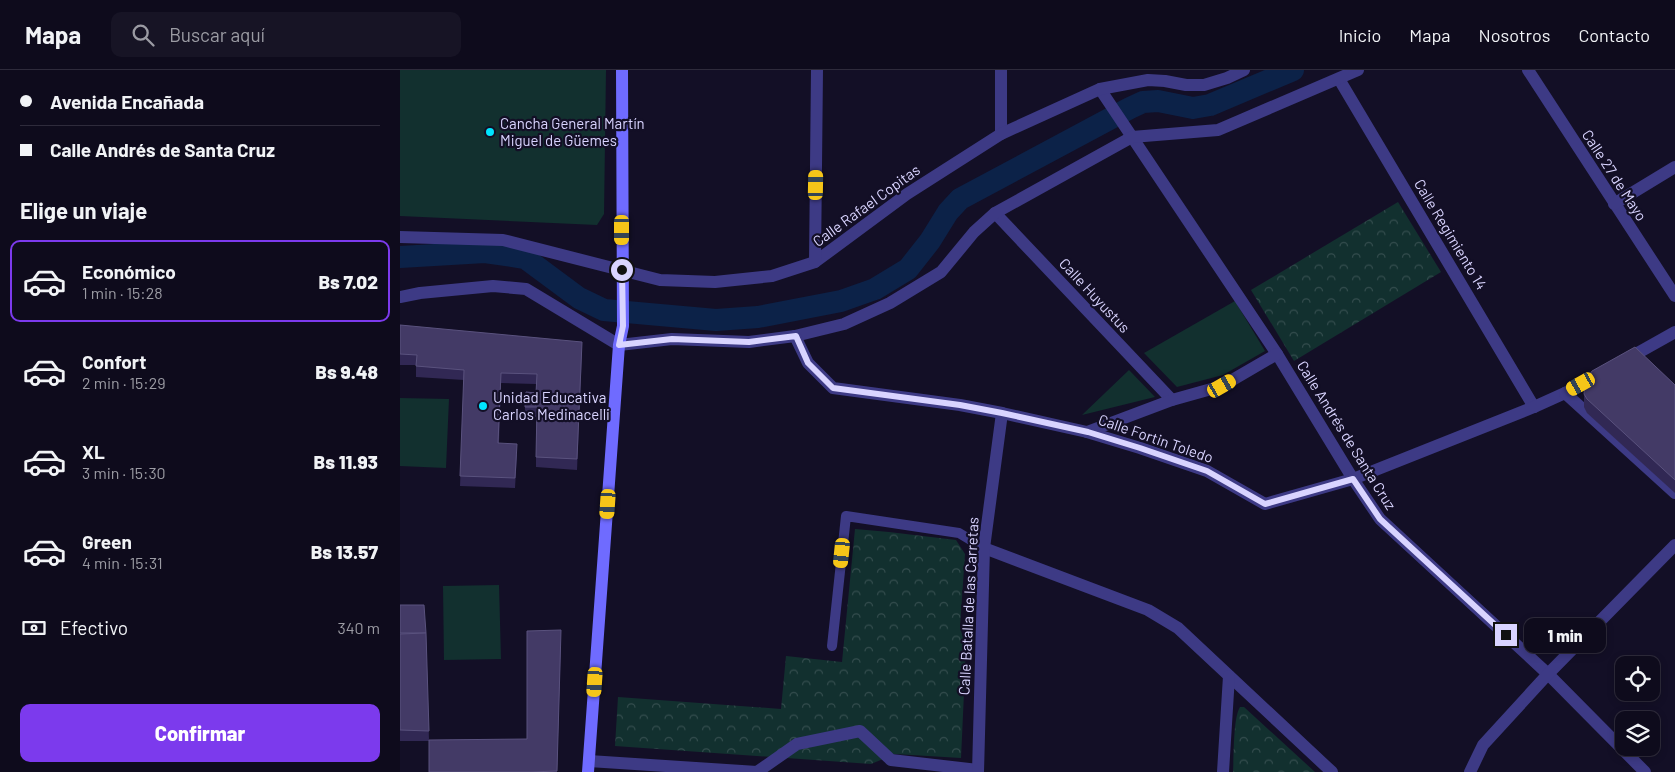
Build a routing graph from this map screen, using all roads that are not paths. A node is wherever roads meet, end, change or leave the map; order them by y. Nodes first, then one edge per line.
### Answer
1 (622, 70) edge
2 (817, 70) edge
3 (1002, 70) edge
4 (1244, 70) edge
5 (1358, 70) edge
6 (1528, 70) edge
7 (1339, 79) junction
8 (1100, 89) junction
9 (1130, 133) junction
10 (1002, 134) junction
11 (1675, 167) edge
12 (1614, 204) junction
13 (995, 213) junction
14 (400, 237) edge
15 (815, 262) junction
16 (622, 270) junction
17 (1675, 296) edge
18 (400, 297) edge
19 (1675, 332) edge
20 (796, 336) junction
21 (619, 345) junction
22 (1277, 354) junction
23 (1565, 393) junction
24 (1172, 400) junction
25 (1534, 406) junction
26 (1002, 413) junction
27 (1088, 432) junction
28 (1353, 479) junction
29 (1675, 493) edge
30 (1675, 546) edge
31 (984, 548) junction
32 (832, 646) dead end
33 (1548, 674) junction
34 (1229, 676) junction
35 (589, 767) edge
36 (978, 771) edge
37 (1223, 772) edge
38 (1332, 772) edge
39 (1470, 772) edge
40 (1645, 772) edge

1 - 16 main road
2 - 15 street
3 - 10 street
4 - 8 street, Calle Rafael Copitas
5 - 7 street
6 - 12 street, Calle 27 de Mayo
7 - 9 street
7 - 25 street, Calle Regimiento 14
8 - 9 street, Calle Andrés de Santa Cruz
8 - 10 street, Calle Rafael Copitas
9 - 13 street
9 - 22 street, Calle Andrés de Santa Cruz
10 - 15 street, Calle Rafael Copitas
11 - 12 street
12 - 17 street, Calle 27 de Mayo
13 - 20 street
13 - 24 street, Calle Huyustus
14 - 16 street, Calle Rafael Copitas
15 - 16 street, Calle Rafael Copitas
16 - 21 main road
18 - 21 street
19 - 23 street, Calle Fortin Toledo
20 - 21 street
20 - 26 street, Calle Fortin Toledo
21 - 35 main road
22 - 24 street
22 - 28 street, Calle Andrés de Santa Cruz
23 - 25 street, Calle Fortin Toledo
23 - 29 street
24 - 27 street
25 - 28 street, Calle Fortin Toledo
26 - 27 street, Calle Fortin Toledo
26 - 31 street, Calle Batalla de las Carretas
27 - 28 street, Calle Fortin Toledo
28 - 33 street, Calle Andrés de Santa Cruz
30 - 33 street
31 - 32 lane
31 - 34 street
31 - 36 street, Calle Batalla de las Carretas
33 - 39 street
33 - 40 street, Calle Andrés de Santa Cruz
34 - 37 street
34 - 38 street
35 - 36 street

